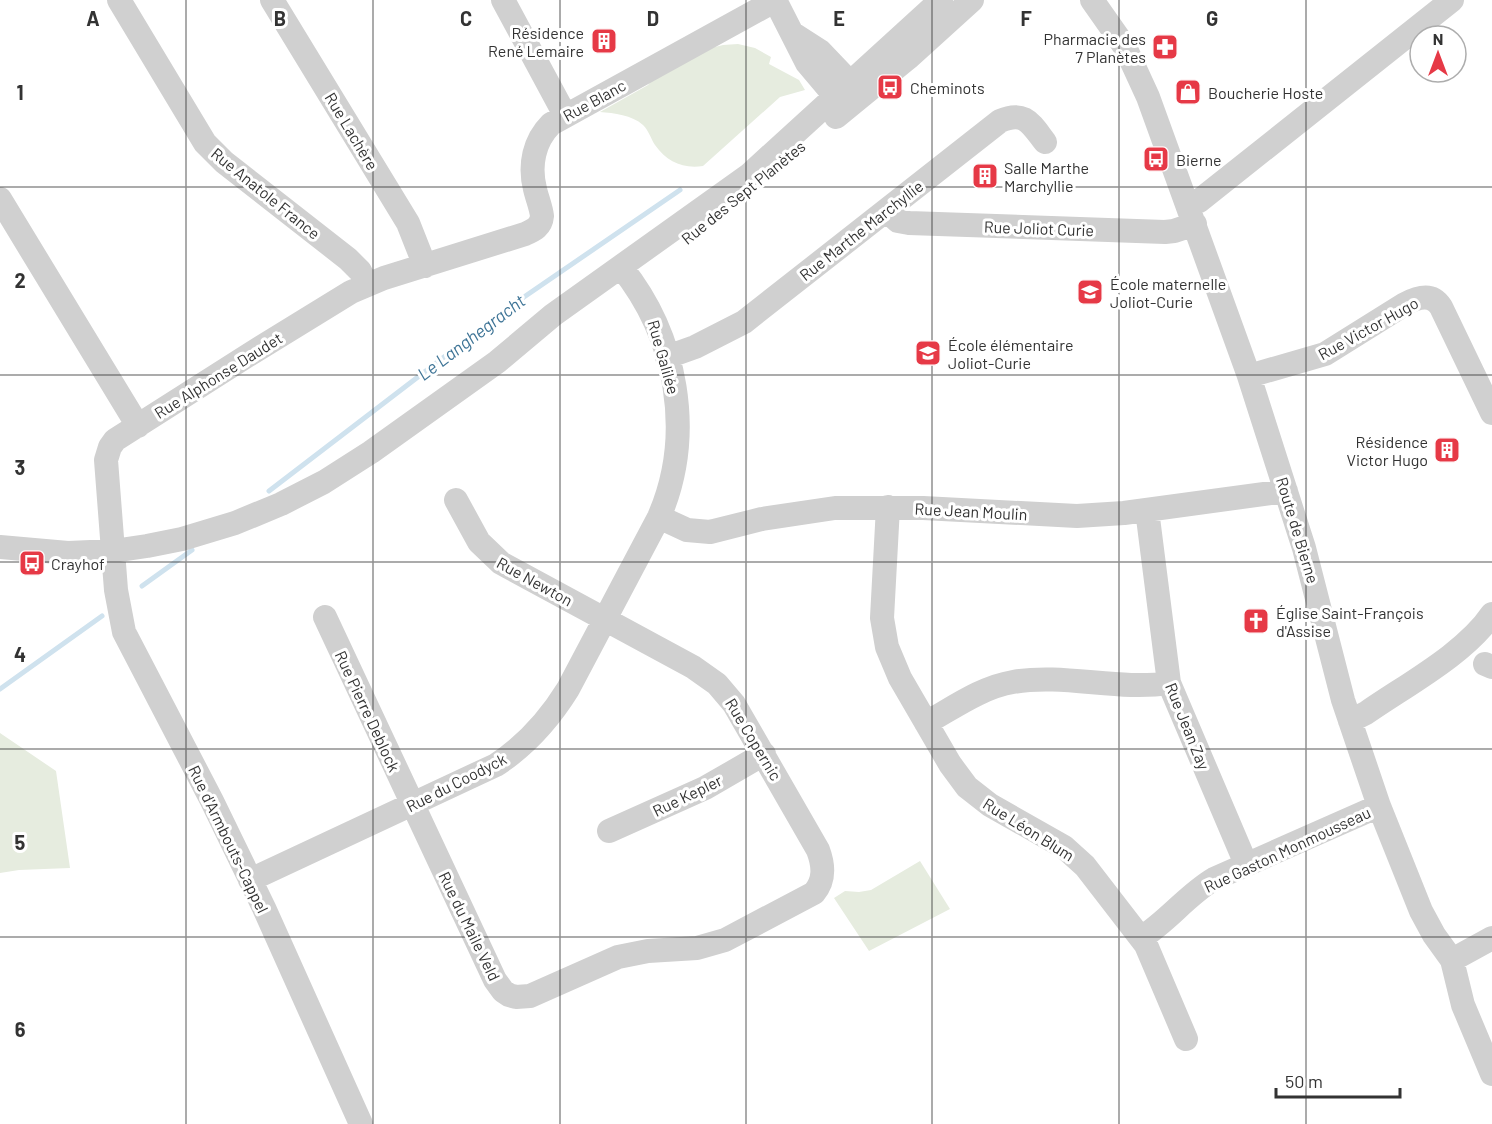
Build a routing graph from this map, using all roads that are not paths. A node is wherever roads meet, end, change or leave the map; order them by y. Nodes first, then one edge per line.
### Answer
1 (119, 0) edge
2 (272, 0) edge
3 (503, 0) edge
4 (775, 0) edge
5 (941, 0) edge
6 (972, 0) edge
7 (1452, 0) edge
8 (1094, 5) edge
9 (849, 97) junction
10 (565, 115) junction
11 (1045, 142) dead end
12 (1, 205) edge
13 (887, 211) junction
14 (1192, 215) junction
15 (424, 266) junction
16 (626, 273) junction
17 (367, 285) junction
18 (667, 357) junction
19 (1249, 376) junction
20 (1492, 413) edge
21 (138, 426) junction
22 (1286, 491) junction
23 (456, 500) dead end
24 (888, 507) junction
25 (1148, 510) junction
26 (659, 517) junction
27 (0, 547) edge
28 (113, 551) junction
29 (1492, 614) edge
30 (325, 617) dead end
31 (605, 620) junction
32 (1169, 683) junction
33 (1350, 721) junction
34 (926, 723) junction
35 (764, 754) junction
36 (412, 805) junction
37 (1379, 806) junction
38 (609, 831) dead end
39 (1246, 864) junction
40 (250, 880) junction
41 (822, 881) joint
42 (1141, 938) junction
43 (1492, 938) edge
44 (1452, 960) junction
45 (1186, 1039) dead end
46 (1492, 1074) edge
47 (360, 1124) edge

1 - 17 street, Rue Anatole France
2 - 15 street, Rue Lachère
3 - 10 street
4 - 9 street
4 - 10 street, Rue Blanc
5 - 9 street, Rue des Sept Planètes
6 - 9 street, Rue des Sept Planètes
7 - 14 street, Rue Joliot Curie
8 - 14 street, Route de Bierne
9 - 16 street, Rue des Sept Planètes
10 - 15 street, Rue Blanc
11 - 13 street, Rue Marthe Marchyllie
12 - 21 street
13 - 14 street, Rue Joliot Curie
13 - 18 street, Rue Marthe Marchyllie
14 - 19 street, Route de Bierne
15 - 17 street, Rue Alphonse Daudet
16 - 18 street, Rue Galilée
16 - 28 street, Rue des Sept Planètes
17 - 21 street, Rue Alphonse Daudet
18 - 26 street, Rue Galilée
19 - 20 street, Rue Victor Hugo
19 - 22 street, Route de Bierne
21 - 28 street, Rue Alphonse Daudet
22 - 25 street, Rue Jean Moulin
22 - 33 street, Route de Bierne
23 - 31 street, Rue Newton
24 - 25 street, Rue Jean Moulin
24 - 26 street, Rue Jean Moulin
24 - 34 street, Rue Léon Blum
25 - 32 street, Rue Jean Zay
26 - 31 street, Rue Galilée
27 - 28 street, Rue des Sept Planètes
28 - 40 street, Rue d'Armbouts-Cappel
29 - 33 street
30 - 36 street, Rue Pierre Deblock
31 - 35 street, Rue Copernic
31 - 36 street, Rue du Coodyck
32 - 34 street
32 - 39 street, Rue Jean Zay
33 - 37 street, Route de Bierne
34 - 42 street, Rue Léon Blum
35 - 38 street, Rue Kepler
35 - 41 street, Rue Copernic
36 - 40 street, Rue du Coodyck
36 - 41 street, Rue du Maile Veld
37 - 39 street, Rue Gaston Monmousseau
37 - 44 street, Route de Bierne
39 - 42 street, Rue Gaston Monmousseau
40 - 47 street, Rue d'Armbouts-Cappel
42 - 45 street, Rue Léon Blum
43 - 44 street
44 - 46 street, Route de Bierne

